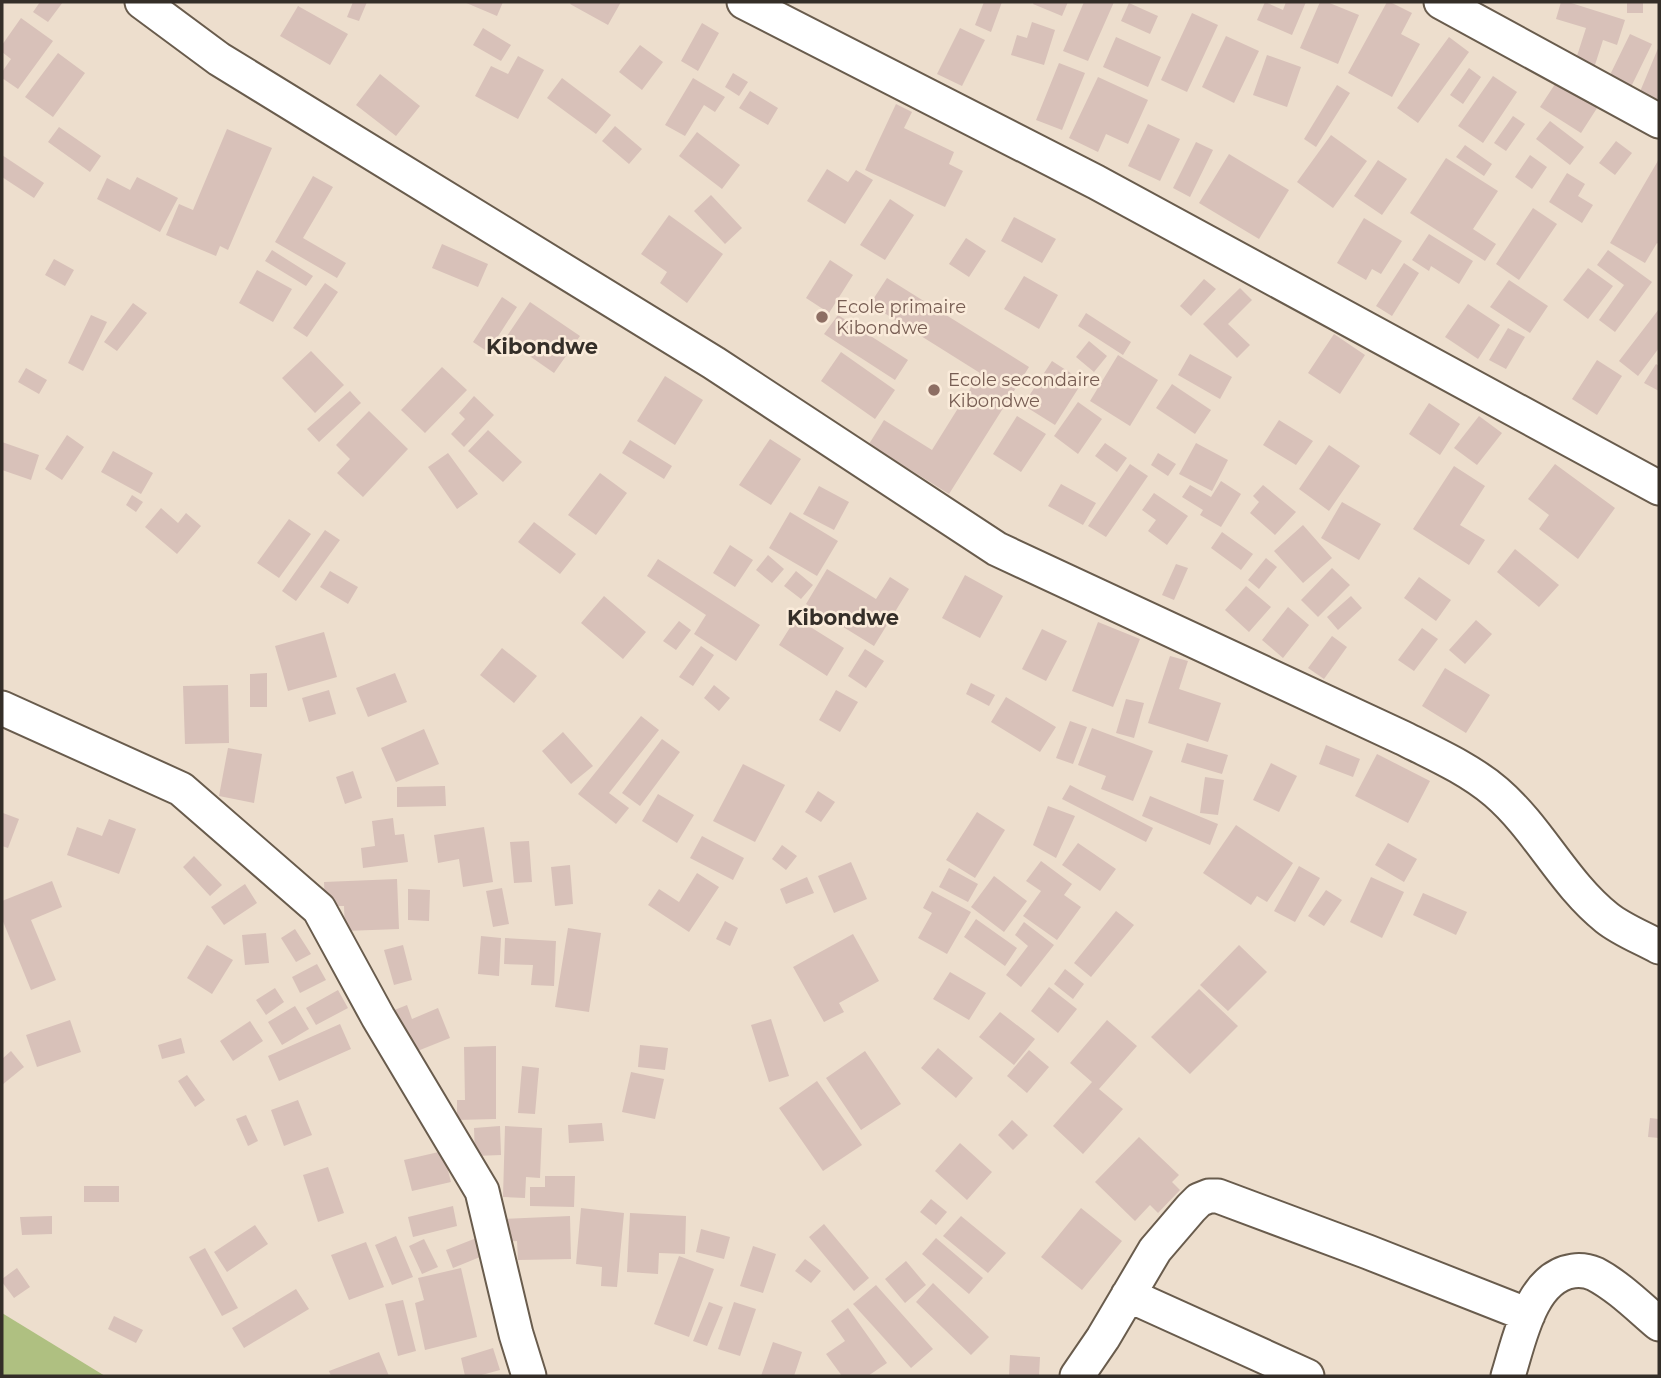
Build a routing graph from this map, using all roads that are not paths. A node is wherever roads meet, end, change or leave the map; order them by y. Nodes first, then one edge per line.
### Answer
1 (142, 2) edge
2 (744, 2) edge
3 (1441, 2) edge
4 (1659, 121) edge
5 (1659, 488) edge
6 (2, 708) edge
7 (1659, 947) edge
8 (1128, 1295) junction
9 (1528, 1315) junction
10 (1659, 1324) edge
11 (529, 1376) edge
12 (1077, 1376) edge
13 (1307, 1376) edge
14 (1507, 1376) edge

1 - 7 street
2 - 5 street
3 - 4 street
6 - 11 street
8 - 9 street
8 - 12 street
8 - 13 street
9 - 10 street
9 - 14 street

